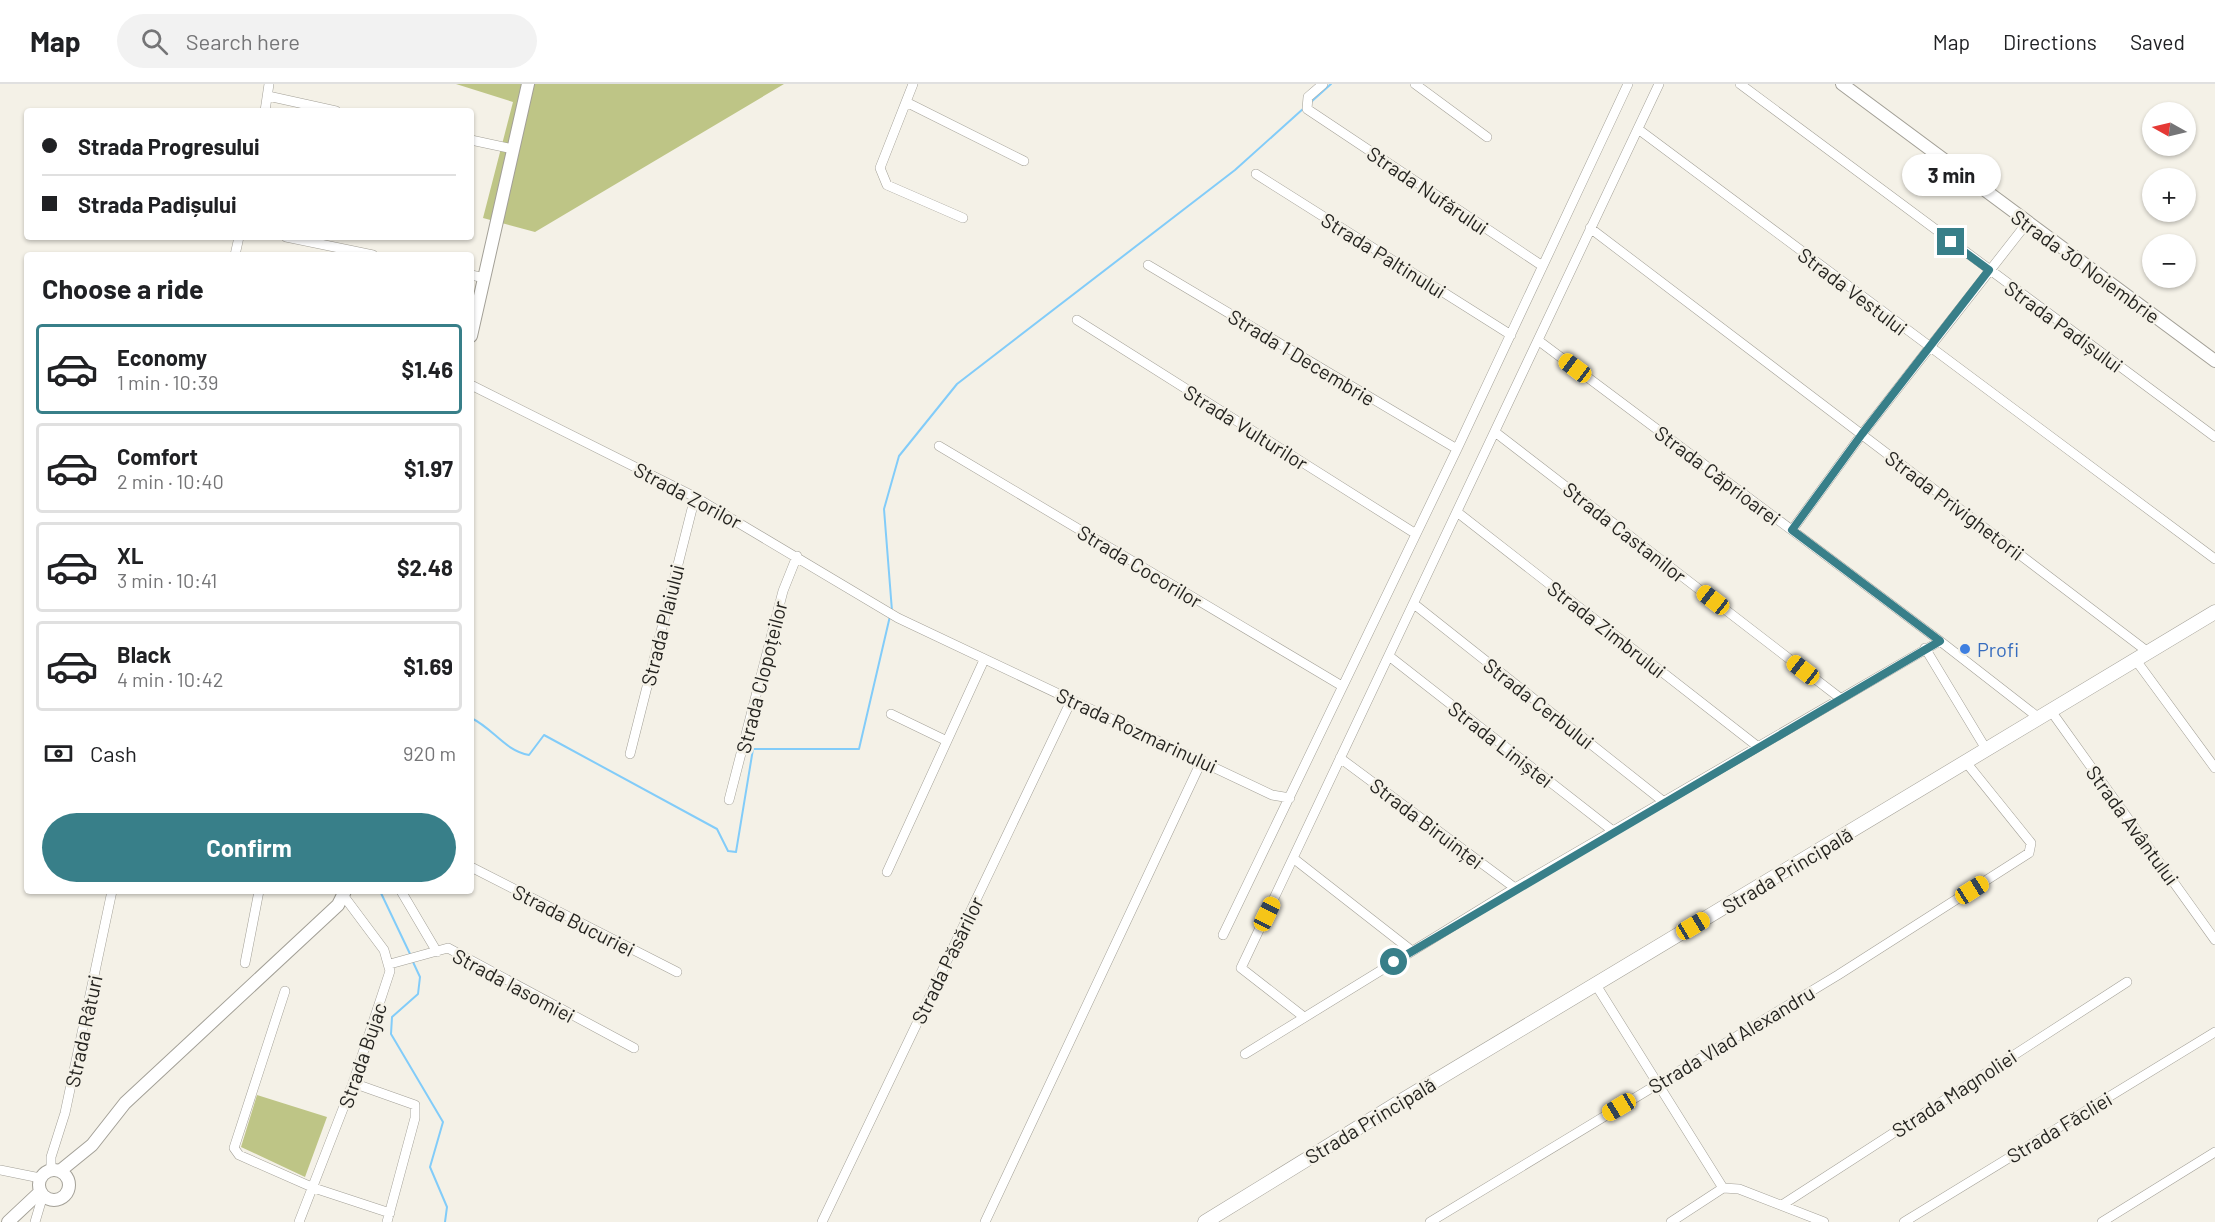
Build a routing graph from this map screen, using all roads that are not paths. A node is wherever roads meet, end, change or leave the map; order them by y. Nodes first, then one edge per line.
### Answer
1 (269, 84) edge
2 (528, 84) edge
3 (913, 84) edge
4 (1323, 84) edge
5 (1415, 84) edge
6 (1628, 84) edge
7 (1659, 84) edge
8 (1740, 84) edge
9 (1842, 84) edge
10 (268, 96) junction
11 (906, 102) junction
12 (266, 108) edge
13 (322, 108) edge
14 (1638, 129) junction
15 (1487, 137) dead end
16 (474, 141) edge
17 (513, 149) junction
18 (1024, 161) dead end
19 (1256, 174) dead end
20 (963, 218) dead end
21 (2027, 223) junction
22 (1590, 228) junction
23 (300, 240) edge
24 (358, 252) edge
25 (1148, 265) dead end
26 (1541, 265) junction
27 (1989, 270) junction
28 (474, 276) edge
29 (485, 278) junction
30 (1077, 320) dead end
31 (474, 324) edge
32 (1511, 335) junction
33 (1539, 341) junction
34 (1929, 348) junction
35 (2215, 361) edge
36 (474, 386) edge
37 (1495, 432) junction
38 (1862, 434) junction
39 (2215, 437) edge
40 (939, 446) dead end
41 (1457, 449) junction
42 (695, 497) junction
43 (1457, 512) junction
44 (1792, 530) junction
45 (1416, 534) junction
46 (797, 556) junction
47 (2215, 559) edge
48 (1414, 603) junction
49 (2215, 612) edge
50 (898, 618) joint
51 (1940, 641) junction
52 (1925, 648) junction
53 (2148, 652) junction
54 (1389, 656) junction
55 (2135, 659) junction
56 (984, 660) junction
57 (1342, 686) junction
58 (1840, 698) junction
59 (1072, 699) junction
60 (891, 714) dead end
61 (2045, 715) junction
62 (947, 741) junction
63 (1757, 746) junction
64 (1986, 749) junction
65 (630, 754) dead end
66 (1340, 758) junction
67 (1202, 760) junction
68 (1965, 761) junction
69 (2215, 768) edge
70 (1290, 798) junction
71 (729, 800) dead end
72 (1664, 802) junction
73 (1613, 831) junction
74 (1293, 858) junction
75 (474, 869) edge
76 (886, 872) dead end
77 (1515, 888) junction
78 (111, 894) edge
79 (259, 894) edge
80 (342, 894) edge
81 (344, 894) edge
82 (402, 894) edge
83 (1223, 935) dead end
84 (2215, 940) edge
85 (1412, 951) junction
86 (437, 952) junction
87 (245, 963) dead end
88 (390, 964) junction
89 (677, 972) dead end
90 (2127, 982) dead end
91 (1596, 985) junction
92 (285, 991) dead end
93 (1304, 1017) junction
94 (2215, 1032) edge
95 (634, 1048) dead end
96 (1245, 1054) dead end
97 (353, 1083) junction
98 (1656, 1084) junction
99 (2215, 1152) edge
100 (0, 1170) edge
101 (56, 1171) junction
102 (40, 1178) junction
103 (314, 1188) junction
104 (1723, 1188) junction
105 (42, 1194) junction
106 (1782, 1205) junction
107 (388, 1218) edge
108 (8, 1222) edge
109 (35, 1222) edge
110 (299, 1222) edge
111 (822, 1222) edge
112 (985, 1222) edge
113 (1205, 1222) edge
114 (1430, 1222) edge
115 (1671, 1222) edge
116 (1824, 1222) edge
117 (1904, 1222) edge
118 (2102, 1222) edge

1 - 10 street
2 - 17 street
3 - 11 street
4 - 26 street, Strada Nufărului
5 - 15 street
6 - 26 street
7 - 14 street
8 - 27 street, Strada Padișului
9 - 21 street, Strada 30 Noiembrie
10 - 12 street
10 - 13 street
11 - 18 street
11 - 20 street
14 - 22 street
14 - 34 street, Strada Vestului
16 - 17 street
17 - 29 street
19 - 32 street, Strada Paltinului
21 - 27 street
21 - 35 street, Strada 30 Noiembrie
22 - 33 street
22 - 38 street, Strada Privighetorii
23 - 24 street
25 - 41 street, Strada 1 Decembrie
26 - 32 street
27 - 34 street
27 - 39 street, Strada Padișului
28 - 29 street
29 - 31 street
30 - 45 street, Strada Vulturilor
32 - 41 street
33 - 37 street
33 - 44 street, Strada Căprioarei
34 - 38 street
34 - 47 street, Strada Vestului
36 - 42 street, Strada Zorilor
37 - 43 street
37 - 58 street, Strada Castanilor
38 - 44 street
38 - 53 street, Strada Privighetorii
40 - 57 street, Strada Cocorilor
41 - 45 street
42 - 46 street, Strada Zorilor
42 - 65 street, Strada Plaiului
43 - 48 street
43 - 63 street, Strada Zimbrului
44 - 51 street, Strada Căprioarei
45 - 57 street
46 - 50 street, Strada Zorilor
46 - 71 street, Strada Clopoțeilor
48 - 54 street
48 - 72 street, Strada Cerbului
49 - 53 main road, Strada Principală
50 - 56 street, Strada Rozmarinului
51 - 52 street
51 - 61 street, Strada Căprioarei
52 - 58 street
52 - 64 street
53 - 55 main road, Strada Principală
54 - 66 street
54 - 73 street, Strada Liniștei
55 - 61 main road, Strada Principală
55 - 69 street
56 - 59 street, Strada Rozmarinului
56 - 62 street
57 - 70 street
58 - 63 street
59 - 67 street, Strada Rozmarinului
59 - 111 street, Strada Păsărilor
60 - 62 street
61 - 64 main road, Strada Principală
61 - 84 street, Strada Avântului
62 - 76 street
63 - 72 street
64 - 68 main road, Strada Principală
66 - 74 street
66 - 77 street, Strada Biruinței
67 - 70 street, Strada Rozmarinului
67 - 112 street
68 - 91 main road, Strada Principală
68 - 98 street, Strada Vlad Alexandru
70 - 83 street
72 - 73 street
73 - 77 street
74 - 85 street
74 - 93 street
75 - 89 street, Strada Bucuriei
77 - 85 street
78 - 101 street, Strada Râturi
79 - 87 street
80 - 101 street
81 - 88 street
82 - 86 street
85 - 93 street
86 - 88 street, Strada Iasomiei
86 - 95 street, Strada Iasomiei
88 - 97 street, Strada Bujac
90 - 106 street, Strada Magnoliei
91 - 98 street
91 - 113 main road, Strada Principală
92 - 103 street
93 - 96 street
94 - 117 street, Strada Făcliei
97 - 103 street, Strada Bujac
97 - 107 street
98 - 104 street
98 - 114 street, Strada Vlad Alexandru
99 - 118 street
100 - 102 street
101 - 102 street
101 - 105 street
102 - 105 street
103 - 107 street
103 - 110 street, Strada Bujac
104 - 106 street
104 - 115 street
105 - 108 street
105 - 109 street
106 - 116 street

